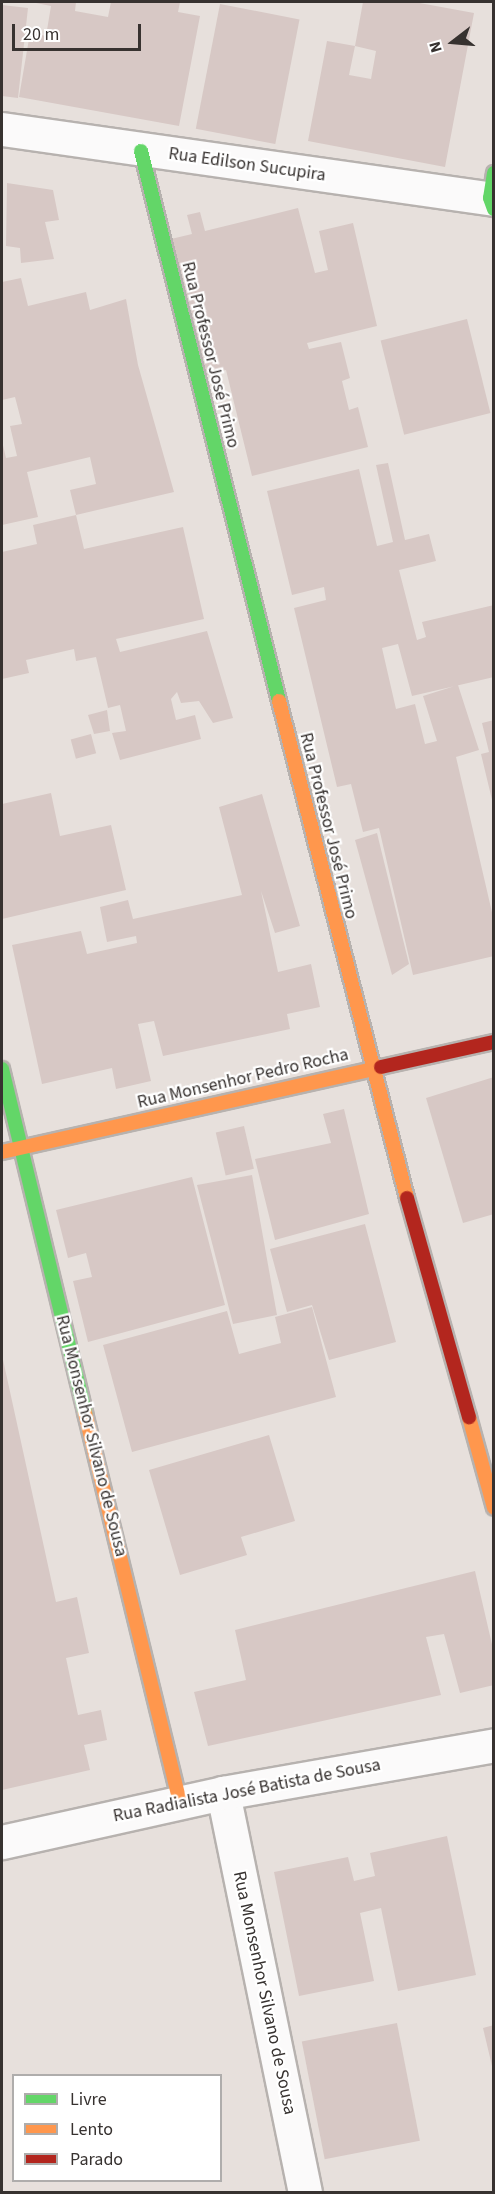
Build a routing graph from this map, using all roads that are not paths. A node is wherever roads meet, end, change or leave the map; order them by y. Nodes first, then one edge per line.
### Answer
1 (2, 129) edge
2 (141, 151) junction
3 (493, 195) edge
4 (494, 1042) edge
5 (2, 1069) edge
6 (371, 1069) junction
7 (21, 1148) junction
8 (2, 1152) edge
9 (494, 1508) edge
10 (494, 1745) edge
11 (223, 1793) junction
12 (180, 1802) junction
13 (2, 1842) edge
14 (305, 2193) edge

1 - 2 street, Rua Edilson Sucupira
2 - 3 street, Rua Edilson Sucupira
2 - 6 street, Rua Professor José Primo
4 - 6 street, Rua Monsenhor Pedro Rocha
5 - 7 street, Rua Monsenhor Silvano de Sousa
6 - 7 street, Rua Monsenhor Pedro Rocha
6 - 9 street, Rua Professor José Primo
7 - 8 street, Rua Monsenhor Pedro Rocha
7 - 12 street, Rua Monsenhor Silvano de Sousa
10 - 11 street, Rua Radialista José Batista de Sousa
11 - 12 street, Rua Radialista José Batista de Sousa
11 - 14 street, Rua Monsenhor Silvano de Sousa
12 - 13 street, Rua Radialista José Batista de Sousa

